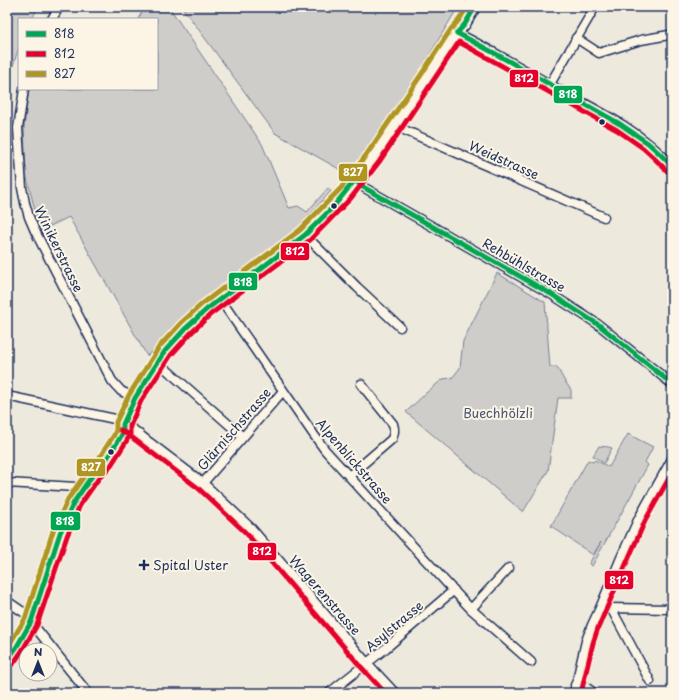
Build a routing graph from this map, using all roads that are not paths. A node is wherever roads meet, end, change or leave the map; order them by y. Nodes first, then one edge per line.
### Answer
1 (59, 7) edge
2 (468, 7) edge
3 (475, 7) edge
4 (595, 7) edge
5 (53, 18) edge
6 (457, 33) junction
7 (669, 34) dead end
8 (576, 38) junction
9 (550, 84) junction
10 (24, 90) edge
11 (395, 126) junction
12 (672, 166) edge
13 (355, 180) junction
14 (604, 217) dead end
15 (305, 235) junction
16 (220, 299) junction
17 (400, 327) dead end
18 (158, 362) junction
19 (361, 384) dead end
20 (672, 384) edge
21 (283, 391) junction
22 (7, 396) edge
23 (135, 398) junction
24 (123, 424) junction
25 (243, 438) junction
26 (672, 459) edge
27 (350, 476) junction
28 (7, 483) edge
29 (203, 483) junction
30 (82, 490) junction
31 (509, 568) dead end
32 (454, 590) junction
33 (7, 601) edge
34 (471, 608) junction
35 (600, 608) junction
36 (611, 608) junction
37 (672, 609) edge
38 (31, 622) junction
39 (7, 660) edge
40 (531, 662) dead end
41 (368, 663) junction
42 (650, 681) dead end
43 (575, 689) edge
44 (88, 693) edge
45 (329, 693) edge
46 (395, 693) edge
47 (594, 693) edge

1 - 5 street
2 - 6 main road
3 - 6 main road
4 - 8 street
6 - 9 street
6 - 11 main road
7 - 8 street
8 - 9 street
9 - 12 street
10 - 23 street, Winikerstrasse
11 - 13 main road
11 - 14 street, Weidstrasse
13 - 15 main road
13 - 20 street, Rehbühlstrasse
15 - 16 main road
15 - 17 street
16 - 18 main road
16 - 21 street, Alpenblickstrasse
18 - 23 main road
18 - 25 street
19 - 27 street
21 - 25 street, Glärnischstrasse
21 - 27 street, Alpenblickstrasse
22 - 24 street, Wagerenstrasse
23 - 24 main road
24 - 29 street, Wagerenstrasse
24 - 30 main road
25 - 29 street, Glärnischstrasse
26 - 35 street
27 - 32 street, Alpenblickstrasse
28 - 30 street
29 - 41 street, Wagerenstrasse
30 - 38 main road
31 - 34 street
32 - 34 street, Alpenblickstrasse
32 - 41 street, Asylstrasse
33 - 38 street
34 - 40 street, Alpenblickstrasse
35 - 36 street
35 - 43 street
36 - 37 street
36 - 42 street
38 - 39 main road
38 - 44 street
41 - 45 street, Asylstrasse
41 - 46 street, Wagerenstrasse
43 - 47 street

